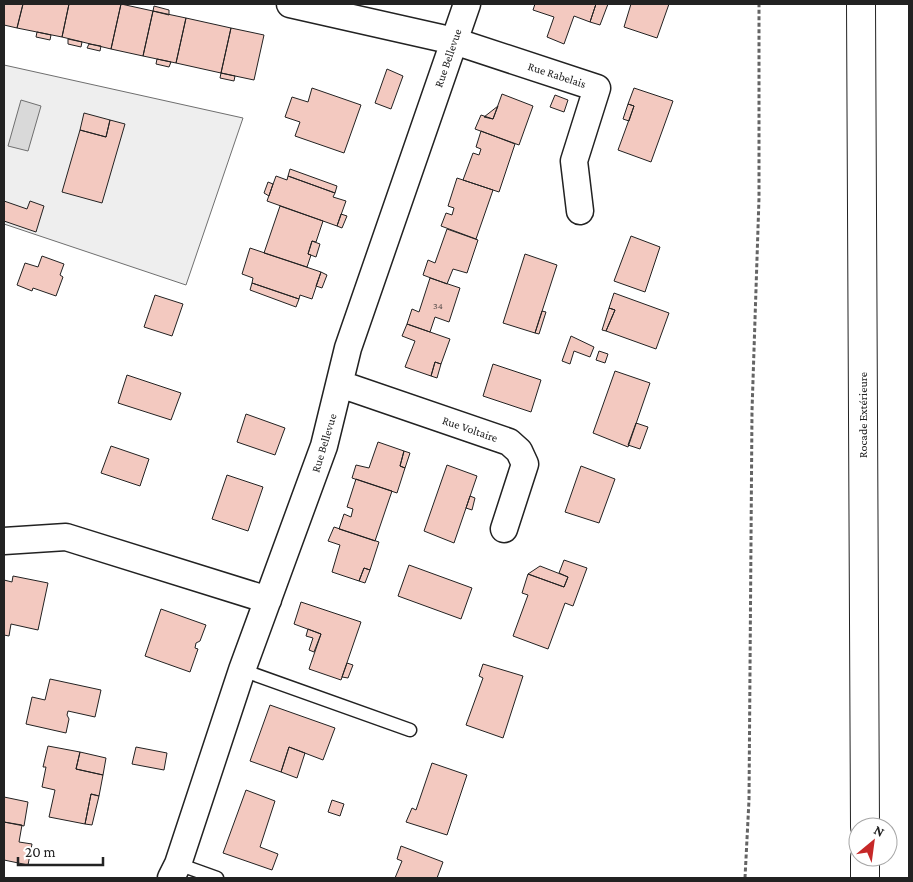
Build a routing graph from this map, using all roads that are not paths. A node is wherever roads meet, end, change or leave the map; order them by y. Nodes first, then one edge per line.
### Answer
1 (290, 4) edge
2 (467, 4) edge
3 (861, 4) edge
4 (454, 41) junction
5 (580, 211) dead end
6 (340, 384) junction
7 (504, 529) dead end
8 (4, 541) edge
9 (268, 600) junction
10 (242, 670) junction
11 (410, 730) dead end
12 (865, 817) edge
13 (174, 871) edge
14 (217, 878) edge

1 - 4 street
2 - 4 street, Rue Bellevue
3 - 12 highway, Rocade Extérieure
4 - 5 street, Rue Rabelais
4 - 6 street, Rue Bellevue
6 - 7 street, Rue Voltaire
6 - 9 street, Rue Bellevue
8 - 9 street
9 - 10 street, Rue Bellevue
10 - 11 lane
10 - 13 street, Rue Bellevue
13 - 14 lane

